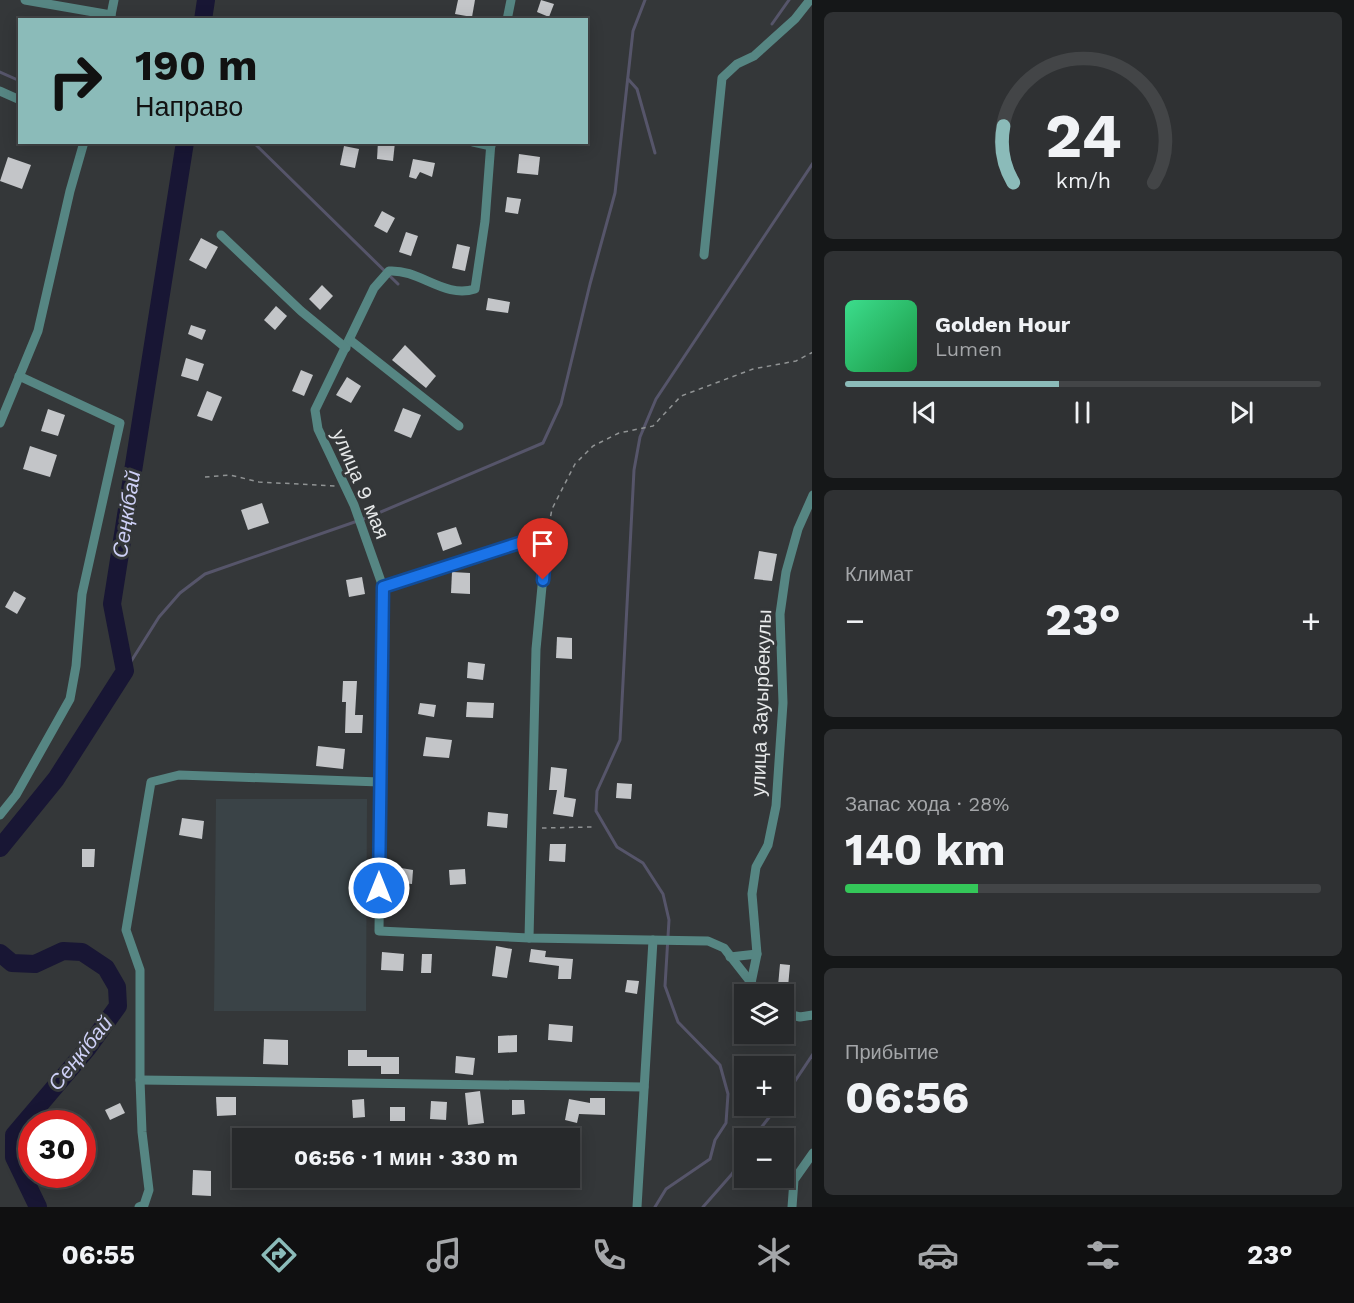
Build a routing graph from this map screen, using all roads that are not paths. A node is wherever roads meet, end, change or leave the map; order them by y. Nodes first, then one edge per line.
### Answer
1 (25, 0) edge
2 (114, 0) edge
3 (511, 0) edge
4 (810, 0) edge
5 (110, 17) edge
6 (507, 18) edge
7 (0, 91) edge
8 (18, 99) edge
9 (83, 144) edge
10 (491, 144) edge
11 (221, 235) dead end
12 (704, 255) dead end
13 (348, 344) junction
14 (19, 376) junction
15 (0, 423) edge
16 (459, 426) dead end
17 (812, 498) edge
18 (383, 587) junction
19 (380, 783) junction
20 (0, 815) edge
21 (529, 938) junction
22 (653, 940) junction
23 (758, 954) junction
24 (730, 957) junction
25 (751, 983) joint
26 (812, 1015) edge
27 (794, 1016) edge
28 (140, 1080) junction
29 (644, 1087) junction
30 (812, 1154) edge
31 (143, 1206) edge
32 (637, 1207) edge
33 (792, 1207) edge

1 - 5 street
2 - 5 street
3 - 6 street
4 - 12 street
7 - 8 street
9 - 14 street
10 - 13 street, улица 9 мая
11 - 13 street
13 - 16 street
13 - 18 street, улица 9 мая
14 - 15 street
14 - 20 street
17 - 23 street, улица Зауырбекулы
18 - 19 street, улица 9 мая
18 - 21 street
19 - 21 street, улица 9 мая
19 - 28 street
21 - 22 street
22 - 24 street
22 - 29 street
23 - 24 street
23 - 25 street, улица Зауырбекулы
24 - 25 street
26 - 27 street
28 - 29 street
28 - 31 street
29 - 32 street
30 - 33 street

